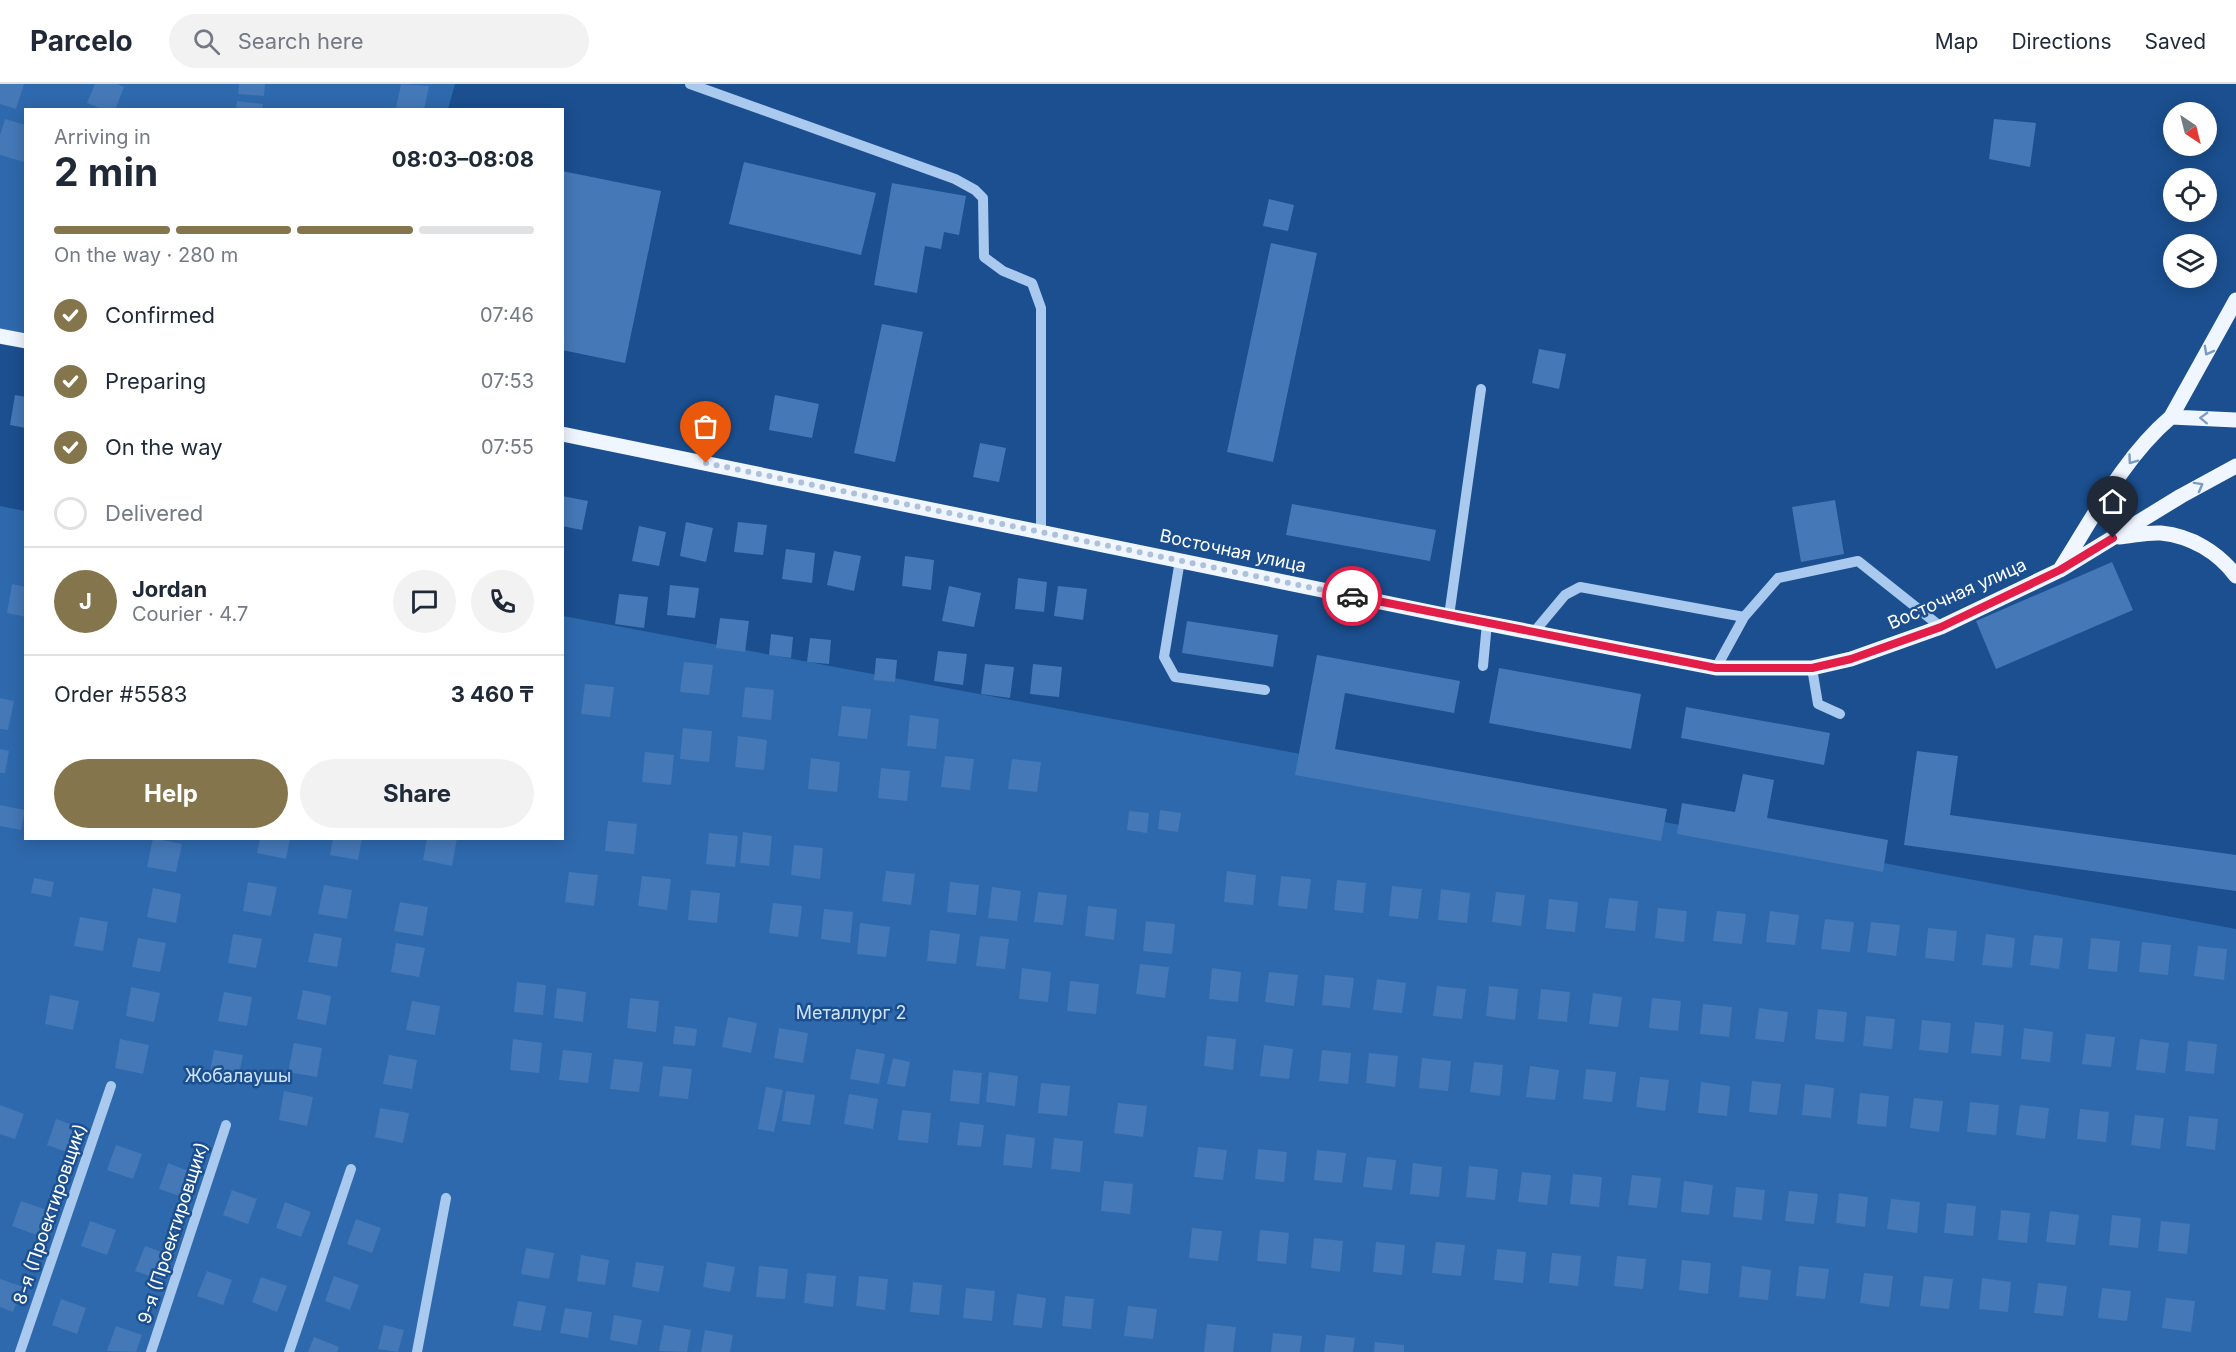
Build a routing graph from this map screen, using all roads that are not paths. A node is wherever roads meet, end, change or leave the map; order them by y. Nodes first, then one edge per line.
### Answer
1 (690, 84) edge
2 (2236, 300) edge
3 (0, 336) edge
4 (24, 341) edge
5 (1481, 389) dead end
6 (2171, 417) junction
7 (2236, 420) edge
8 (564, 434) edge
9 (2236, 466) edge
10 (1041, 532) junction
11 (2113, 538) junction
12 (1180, 560) junction
13 (2060, 570) junction
14 (2236, 576) edge
15 (1449, 616) junction
16 (1743, 617) junction
17 (1487, 623) junction
18 (1941, 627) junction
19 (1534, 632) junction
20 (1483, 666) dead end
21 (1716, 668) junction
22 (1812, 668) junction
23 (1264, 690) dead end
24 (1840, 714) dead end
25 (111, 1086) dead end
26 (226, 1125) dead end
27 (351, 1169) dead end
28 (446, 1198) dead end
29 (20, 1352) edge
30 (151, 1352) edge
31 (289, 1352) edge
32 (417, 1352) edge

1 - 10 street
2 -> 6 main road
3 - 4 main road
5 - 15 street
7 -> 6 main road
6 -> 13 main road
8 - 10 main road, Восточная улица
11 -> 9 main road, Восточная улица
10 - 12 main road, Восточная улица
11 - 13 main road, Восточная улица
11 - 14 main road
12 - 15 main road, Восточная улица
12 - 23 street
13 - 18 main road, Восточная улица
15 - 17 main road, Восточная улица
16 - 18 street
16 - 19 street
16 - 21 street
17 - 19 main road, Восточная улица
17 - 20 street
18 - 22 main road, Восточная улица
19 - 21 main road, Восточная улица
21 - 22 main road, Восточная улица
22 - 24 street
25 - 29 street, 8-я (Проектировщик)
26 - 30 street, 9-я (Проектировщик)
27 - 31 street
28 - 32 street

